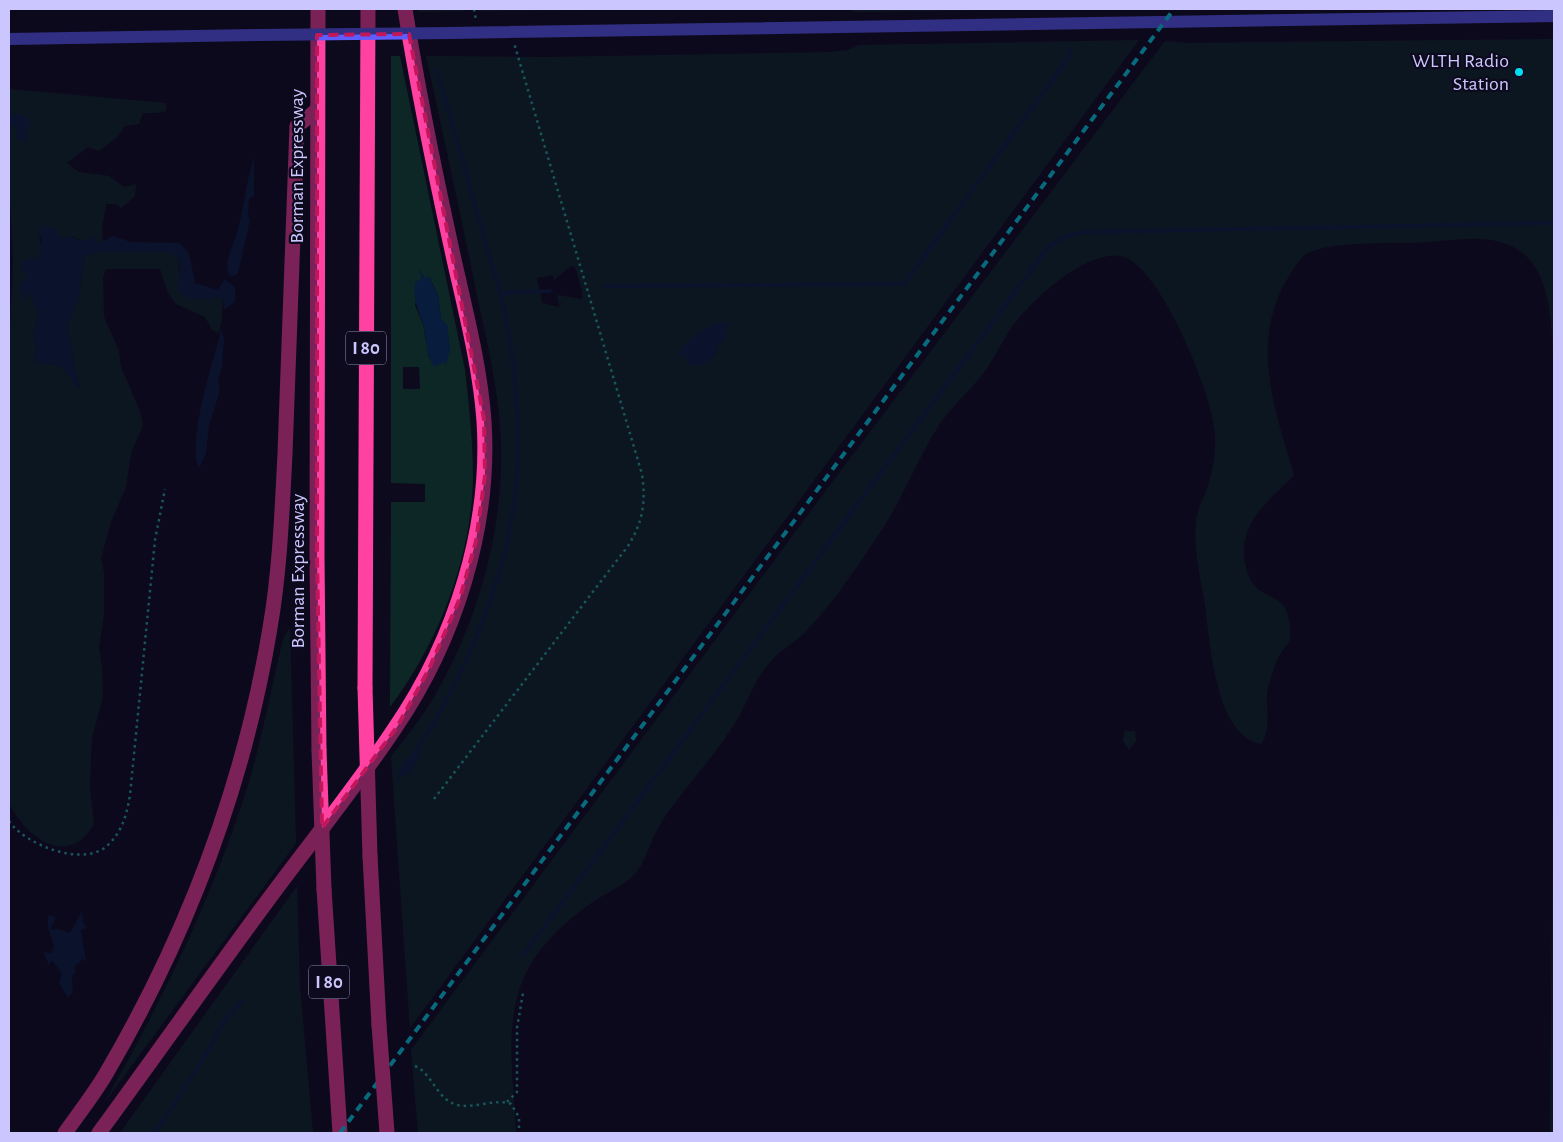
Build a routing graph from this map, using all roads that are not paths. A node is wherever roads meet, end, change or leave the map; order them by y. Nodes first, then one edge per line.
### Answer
1 (318, 9) edge
2 (368, 9) edge
3 (405, 9) edge
4 (1554, 16) edge
5 (9, 39) edge
6 (317, 110) junction
7 (65, 1133) edge
8 (100, 1133) edge
9 (340, 1133) edge
10 (387, 1133) edge

1 - 6 highway, Borman Expressway / I 80
2 - 10 highway, I 80, bridge
3 - 8 highway
4 - 5 main road, bridge
6 - 7 highway
6 - 9 highway, Borman Expressway / I 80, bridge

